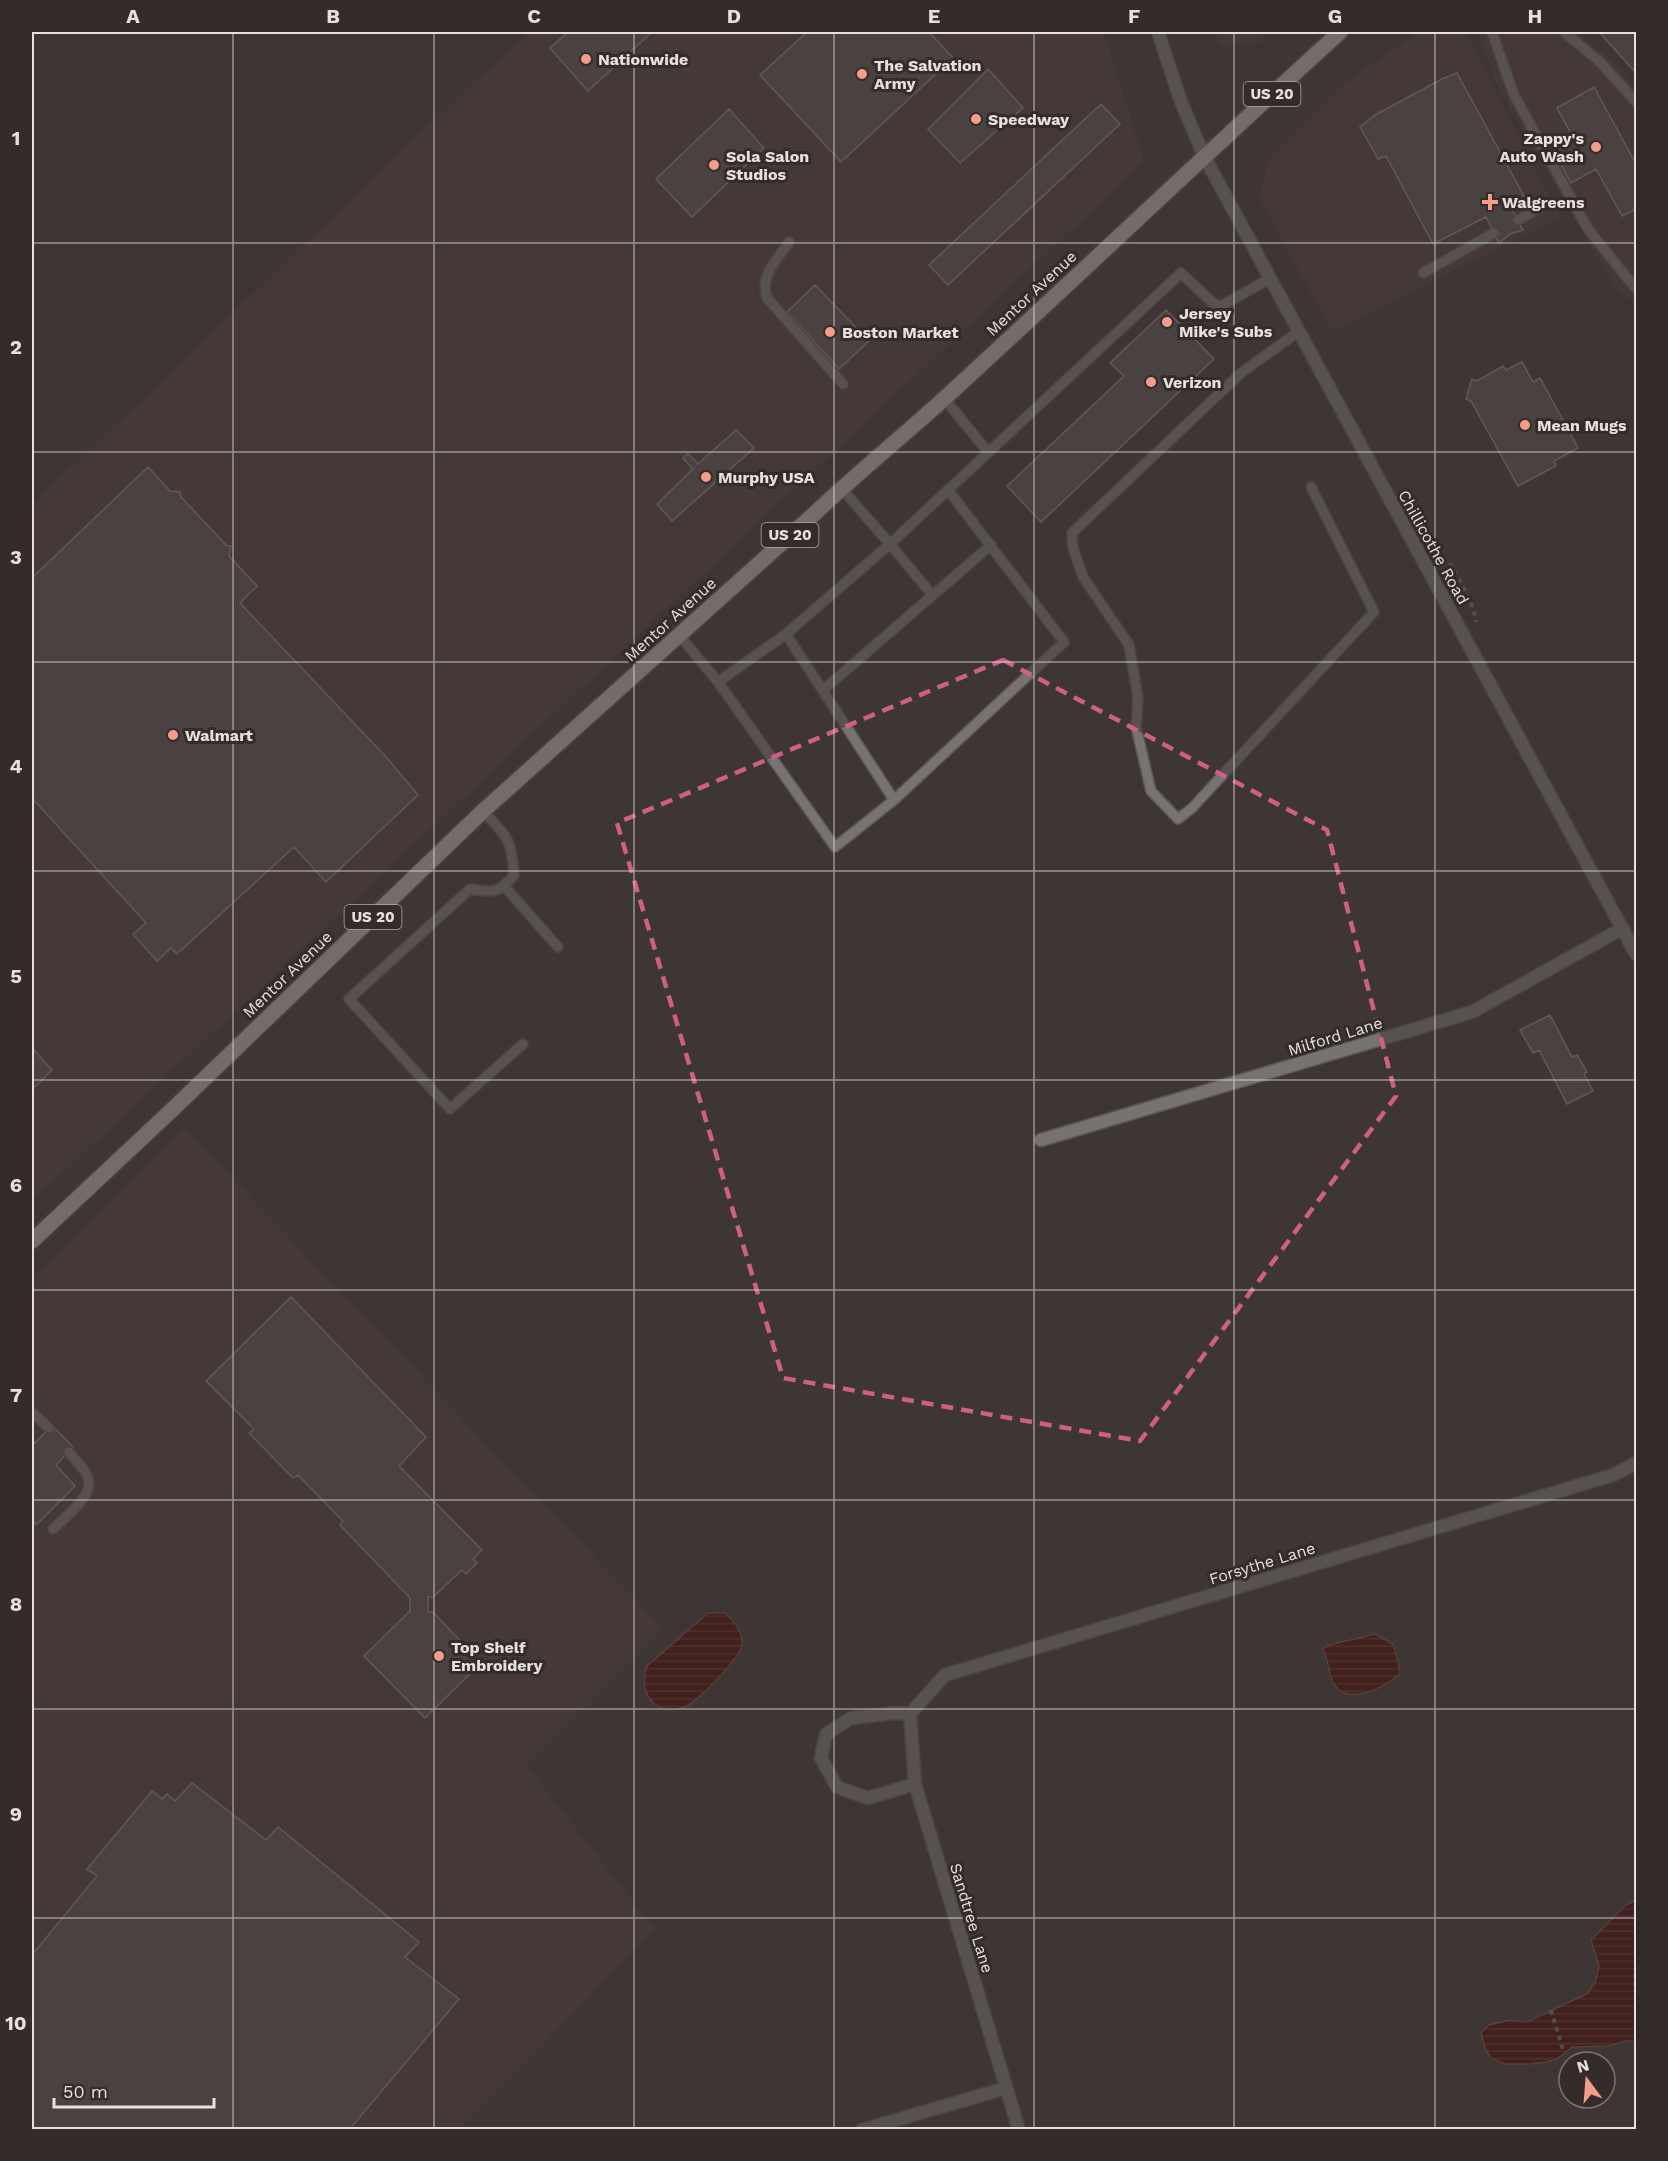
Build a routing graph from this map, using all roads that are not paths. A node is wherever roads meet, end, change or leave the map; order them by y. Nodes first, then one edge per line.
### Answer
1 (1158, 32) edge
2 (1340, 32) edge
3 (1492, 32) edge
4 (1564, 32) edge
5 (1636, 102) edge
6 (1204, 156) junction
7 (1546, 204) dead end
8 (1518, 220) dead end
9 (1494, 233) dead end
10 (789, 242) dead end
11 (1423, 273) dead end
12 (1269, 279) junction
13 (1636, 289) edge
14 (1298, 332) junction
15 (843, 384) dead end
16 (944, 398) junction
17 (988, 452) junction
18 (1311, 487) dead end
19 (841, 488) junction
20 (948, 490) junction
21 (890, 544) junction
22 (991, 545) junction
23 (932, 595) junction
24 (786, 634) junction
25 (679, 635) junction
26 (718, 682) junction
27 (823, 690) junction
28 (894, 800) junction
29 (483, 811) junction
30 (505, 887) junction
31 (1623, 928) junction
32 (558, 947) dead end
33 (1636, 954) edge
34 (524, 1044) dead end
35 (1041, 1140) dead end
36 (32, 1241) edge
37 (32, 1412) edge
38 (49, 1428) dead end
39 (69, 1452) dead end
40 (1636, 1463) edge
41 (53, 1529) dead end
42 (910, 1714) junction
43 (915, 1784) junction
44 (1006, 2088) junction
45 (862, 2130) edge
46 (1019, 2130) edge

1 - 6 street, Chillicothe Road
2 - 6 main road, Mentor Avenue / US 20
3 - 13 lane
4 - 5 lane
6 - 12 street, Chillicothe Road
6 - 16 main road, Mentor Avenue / US 20
7 - 8 lane
9 - 11 lane
10 - 15 lane
12 - 14 street, Chillicothe Road
12 - 17 lane
14 - 18 lane
14 - 31 street, Chillicothe Road
16 - 17 lane
16 - 19 main road, Mentor Avenue / US 20
17 - 20 lane
19 - 21 lane
19 - 25 main road, Mentor Avenue / US 20
20 - 21 lane
20 - 22 lane
21 - 23 lane
21 - 24 lane
22 - 23 lane
22 - 28 lane
23 - 27 lane
24 - 26 lane
24 - 27 lane
25 - 26 lane
25 - 29 main road, Mentor Avenue / US 20
26 - 28 lane
27 - 28 lane
29 - 30 lane
29 - 36 main road, Mentor Avenue / US 20
30 - 32 lane
30 - 34 lane
31 - 33 street, Chillicothe Road
31 - 35 street, Milford Lane
37 - 38 lane
39 - 41 lane
40 - 42 street, Forsythe Lane
42 - 43 street, Sandtree Lane
42 - 43 street
43 - 44 street, Sandtree Lane
44 - 45 street
44 - 46 street, Sandtree Lane

